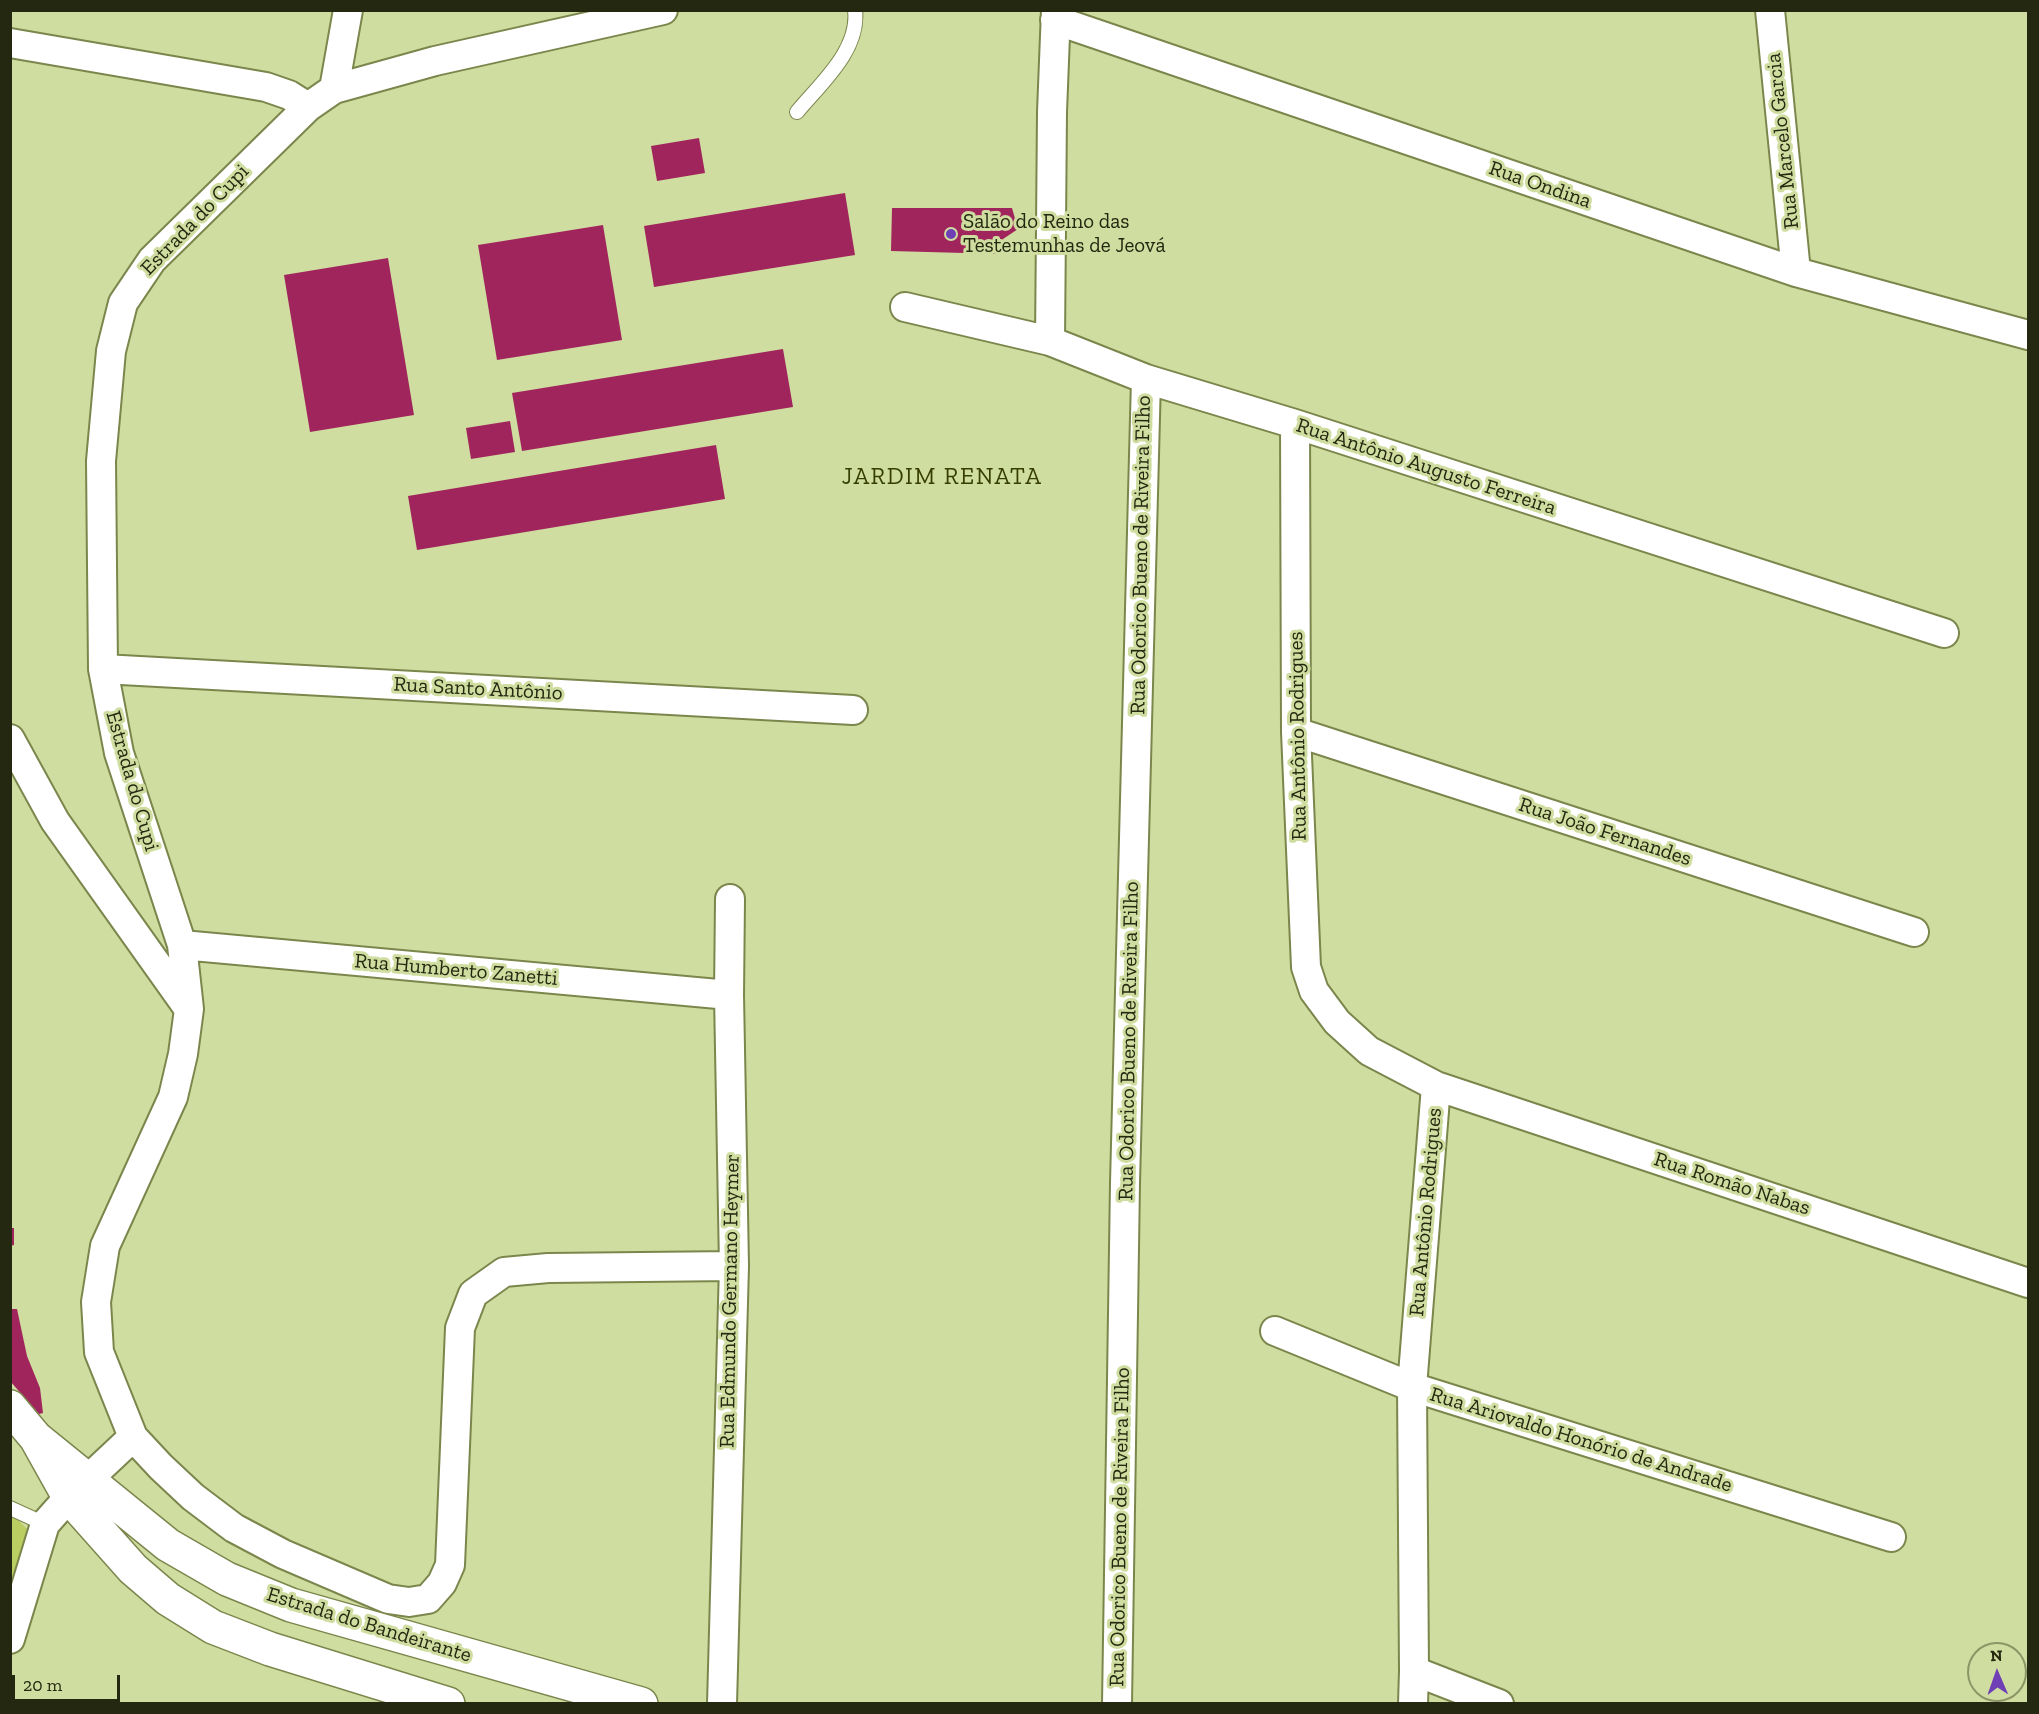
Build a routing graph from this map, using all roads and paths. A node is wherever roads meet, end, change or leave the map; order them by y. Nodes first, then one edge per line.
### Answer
1 (348, 10) edge
2 (663, 10) edge
3 (855, 10) edge
4 (1770, 10) edge
5 (1055, 15) edge
6 (10, 43) edge
7 (334, 89) junction
8 (308, 106) junction
9 (797, 112) dead end
10 (1796, 272) junction
11 (905, 307) dead end
12 (2028, 335) edge
13 (1050, 341) junction
14 (1146, 379) junction
15 (1295, 424) junction
16 (1944, 633) dead end
17 (103, 669) junction
18 (853, 710) dead end
19 (1296, 732) junction
20 (10, 739) edge
21 (730, 899) dead end
22 (1914, 932) dead end
23 (182, 945) junction
24 (729, 995) junction
25 (189, 1010) junction
26 (1436, 1086) junction
27 (734, 1266) junction
28 (2028, 1283) edge
29 (1275, 1331) dead end
30 (1412, 1387) junction
31 (10, 1407) edge
32 (133, 1437) junction
33 (79, 1489) junction
34 (10, 1508) edge
35 (45, 1524) junction
36 (1891, 1537) dead end
37 (10, 1639) edge
38 (1414, 1671) junction
39 (448, 1704) edge
40 (641, 1704) edge
41 (722, 1704) edge
42 (1117, 1704) edge
43 (1413, 1704) edge
44 (1499, 1704) edge

1 - 7 street
2 - 7 street, Estrada do Cupi
3 - 9 lane
4 - 10 street, Rua Marcelo Garcia
5 - 10 street, Rua Ondina
5 - 13 street
6 - 8 street
7 - 8 street, Estrada do Cupi
8 - 17 street, Estrada do Cupi
10 - 12 street, Rua Ondina
11 - 13 street, Rua Antônio Augusto Ferreira
13 - 14 street, Rua Antônio Augusto Ferreira
14 - 15 street, Rua Antônio Augusto Ferreira
14 - 42 street, Rua Odorico Bueno de Riveira Filho
15 - 16 street, Rua Antônio Augusto Ferreira
15 - 19 street, Rua Antônio Rodrigues
17 - 18 street, Rua Santo Antônio
17 - 23 street, Estrada do Cupi
19 - 22 street, Rua João Fernandes
19 - 26 street, Rua Antônio Rodrigues
20 - 25 street
21 - 24 street, Rua Edmundo Germano Heymer
23 - 24 street, Rua Humberto Zanetti
23 - 25 street, Estrada do Cupi
24 - 27 street, Rua Edmundo Germano Heymer
25 - 32 street, Estrada do Cupi
26 - 28 street, Rua Romão Nabas
26 - 30 street, Rua Antônio Rodrigues
27 - 32 street
27 - 41 street, Rua Edmundo Germano Heymer
29 - 30 street, Rua Ariovaldo Honório de Andrade
30 - 36 street, Rua Ariovaldo Honório de Andrade
30 - 38 street, Rua Antônio Rodrigues
31 - 33 main road
32 - 33 street
33 - 35 street
33 - 39 main road
33 - 40 main road, Estrada do Bandeirante
34 - 35 lane
35 - 37 street
38 - 43 street, Rua Antônio Rodrigues
38 - 44 street

